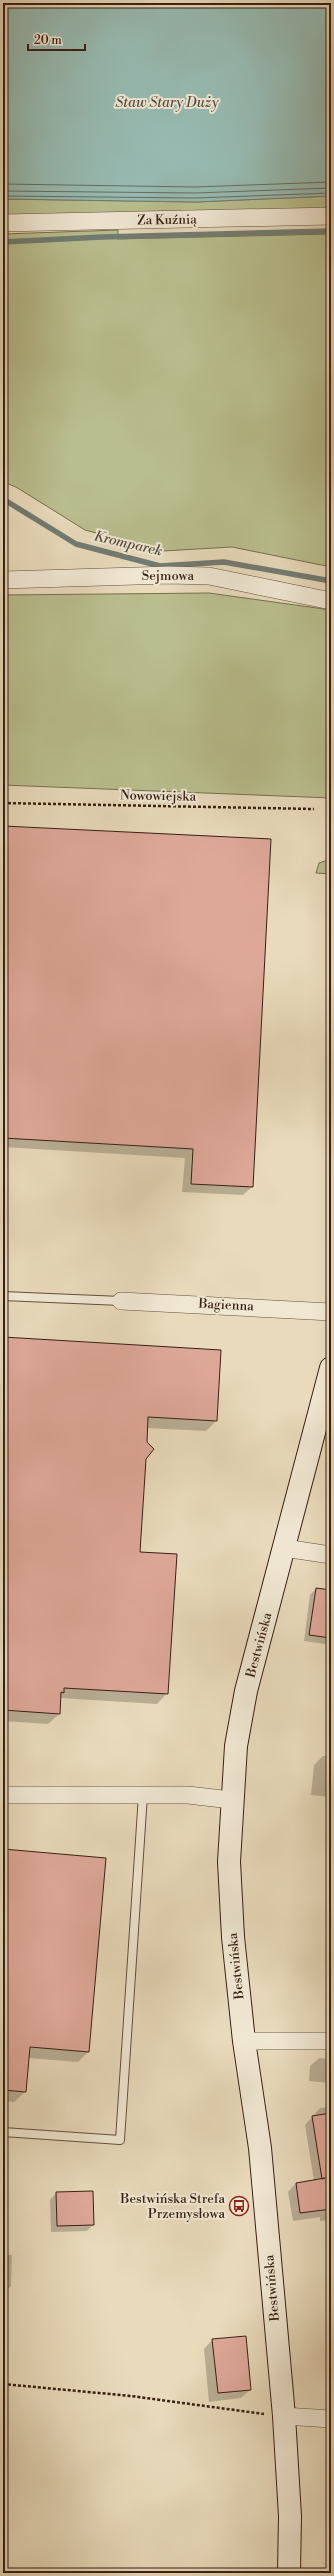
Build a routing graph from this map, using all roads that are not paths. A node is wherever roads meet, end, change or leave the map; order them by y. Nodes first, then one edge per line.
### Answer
1 (331, 216) edge
2 (3, 223) edge
3 (3, 580) edge
4 (331, 601) edge
5 (3, 1296) edge
6 (121, 1301) joint
7 (331, 1312) edge
8 (331, 1368) edge
9 (284, 1548) junction
10 (331, 1555) edge
11 (3, 1795) edge
12 (143, 1795) junction
13 (231, 1800) junction
14 (244, 2041) junction
15 (331, 2041) edge
16 (3, 2132) edge
17 (284, 2416) junction
18 (331, 2419) edge
19 (289, 2573) edge

1 - 2 street, Za Kuźnią
3 - 4 street, Sejmowa
5 - 6 lane
6 - 7 street, Bagienna
8 - 9 street, Bestwińska
9 - 10 street
9 - 13 street, Bestwińska
11 - 12 street
12 - 13 street
12 - 16 lane
13 - 14 street, Bestwińska
14 - 15 street
14 - 17 street, Bestwińska
17 - 18 street
17 - 19 street, Bestwińska

